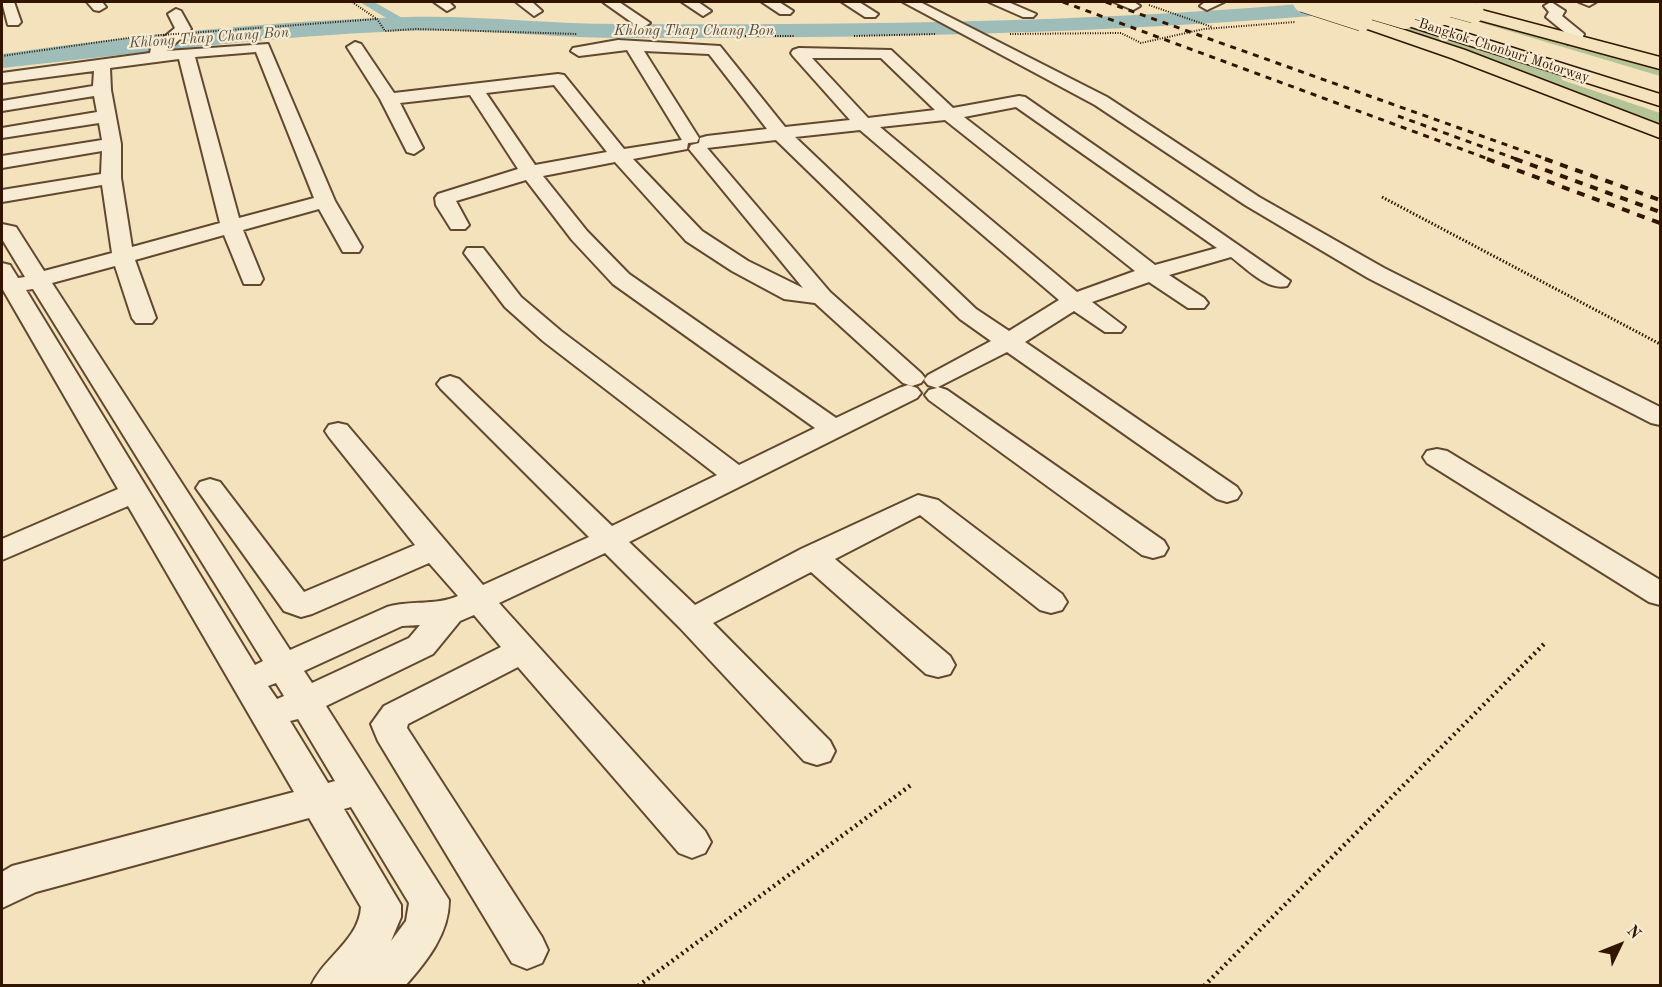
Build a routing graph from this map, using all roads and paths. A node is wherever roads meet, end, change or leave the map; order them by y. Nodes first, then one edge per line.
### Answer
1 (2, 2) edge
2 (8, 2) edge
3 (352, 2) edge
4 (610, 2) edge
5 (689, 2) edge
6 (769, 2) edge
7 (849, 2) edge
8 (910, 2) edge
9 (996, 2) edge
10 (1303, 2) edge
11 (1347, 2) edge
12 (1391, 2) edge
13 (1131, 3) edge
14 (1551, 6) dead end
15 (1437, 9) edge
16 (704, 11) dead end
17 (785, 11) dead end
18 (176, 14) dead end
19 (870, 14) dead end
20 (1028, 14) dead end
21 (944, 16) edge
22 (377, 19) junction
23 (13, 22) dead end
24 (642, 23) dead end
25 (1204, 28) dead end
26 (1215, 28) dead end
27 (583, 34) dead end
28 (718, 36) dead end
29 (805, 36) dead end
30 (848, 36) dead end
31 (276, 40) dead end
32 (1575, 41) junction
33 (1008, 44) junction
34 (162, 45) junction
35 (632, 45) junction
36 (355, 47) dead end
37 (579, 51) dead end
38 (186, 53) junction
39 (2, 56) edge
40 (102, 63) junction
41 (1660, 63) edge
42 (2, 74) edge
43 (2, 78) edge
44 (1660, 83) edge
45 (474, 88) junction
46 (102, 90) junction
47 (389, 99) junction
48 (1660, 100) edge
49 (2, 106) edge
50 (949, 114) junction
51 (106, 116) junction
52 (862, 122) junction
53 (779, 132) junction
54 (1660, 132) edge
55 (2, 134) edge
56 (111, 144) junction
57 (694, 144) junction
58 (414, 148) dead end
59 (619, 155) junction
60 (2, 162) edge
61 (530, 172) junction
62 (111, 178) junction
63 (2, 196) edge
64 (1382, 198) dead end
65 (325, 201) junction
66 (458, 225) dead end
67 (231, 226) junction
68 (2, 230) edge
69 (351, 247) dead end
70 (1233, 250) junction
71 (475, 253) dead end
72 (123, 256) junction
73 (1151, 273) junction
74 (17, 279) edge
75 (252, 279) dead end
76 (1279, 281) dead end
77 (822, 297) junction
78 (1074, 301) junction
79 (1196, 303) dead end
80 (144, 318) dead end
81 (1113, 327) dead end
82 (1512, 334) junction
83 (1008, 342) junction
84 (1660, 344) edge
85 (450, 384) dead end
86 (924, 387) junction
87 (1660, 402) edge
88 (1660, 417) edge
89 (835, 430) junction
90 (338, 431) dead end
91 (1437, 457) dead end
92 (736, 476) junction
93 (210, 488) dead end
94 (176, 493) junction
95 (1227, 493) dead end
96 (140, 499) junction
97 (610, 539) junction
98 (1153, 548) dead end
99 (434, 549) junction
100 (2, 550) edge
101 (812, 556) junction
102 (1660, 594) edge
103 (1051, 602) dead end
104 (463, 605) junction
105 (691, 620) junction
106 (1545, 643) dead end
107 (523, 650) junction
108 (938, 665) dead end
109 (282, 667) junction
110 (248, 683) junction
111 (304, 701) junction
112 (268, 718) junction
113 (817, 751) dead end
114 (911, 785) dead end
115 (361, 789) junction
116 (317, 801) junction
117 (692, 842) dead end
118 (2, 891) edge
119 (527, 950) dead end
120 (332, 986) edge
121 (378, 986) edge
122 (638, 986) edge
123 (1204, 986) edge

1 - 2 street
2 - 23 street
3 - 22 path
4 - 24 street
5 - 16 street
6 - 17 street
7 - 19 street
8 - 21 street
9 - 20 street
10 - 54 main road, bridge
11 - 48 main road, Bangkok-Chonburi Motorway, bridge
12 - 15 main road, Bangkok-Chonburi Motorway, bridge
13 - 26 path
14 - 32 street
15 - 32 main road, bridge
15 - 44 main road, Bangkok-Chonburi Motorway
18 - 34 street
21 - 30 path
21 - 33 street
22 - 27 path
22 - 39 path, bridge
25 - 33 path
28 - 29 path
31 - 34 street
32 - 41 main road
33 - 82 street
34 - 42 street
35 - 37 street
35 - 53 street
35 - 57 street
36 - 47 street
38 - 40 street
38 - 65 street
38 - 67 street
40 - 43 street
40 - 46 street
45 - 47 street
45 - 59 street
45 - 61 street
46 - 49 street
46 - 51 street
47 - 58 street
50 - 52 street
50 - 52 street
50 - 70 street
50 - 73 street
51 - 55 street
51 - 56 street
52 - 53 street
52 - 78 street
53 - 57 street
53 - 83 street
56 - 60 street
56 - 62 street
57 - 59 street
57 - 77 street
59 - 61 street
59 - 77 street
61 - 66 street
61 - 89 street
62 - 63 street
62 - 72 street
64 - 84 path
65 - 67 street
65 - 69 street
67 - 72 street
67 - 75 street
68 - 74 street
70 - 73 street
70 - 76 street
71 - 92 street
72 - 74 street
72 - 80 street
73 - 78 street
73 - 79 street
74 - 94 street
74 - 96 street
77 - 86 street
78 - 81 street
78 - 83 street
82 - 87 street
82 - 88 street
83 - 86 street
83 - 95 street
85 - 97 street
86 - 89 street
86 - 98 street
89 - 92 street
90 - 99 street
91 - 102 street
92 - 97 street
93 - 99 street
94 - 96 street
94 - 109 street
96 - 100 street
96 - 110 street
97 - 104 street
97 - 105 street
99 - 104 street
101 - 103 street
101 - 105 street
101 - 108 street
104 - 107 street
104 - 109 street
104 - 111 street
105 - 113 street
106 - 123 path
107 - 117 street
107 - 119 street
109 - 110 street
109 - 111 street
110 - 112 street
111 - 112 street
111 - 115 street
112 - 116 street
114 - 122 path
115 - 116 street
115 - 121 street
116 - 118 street
116 - 120 street

